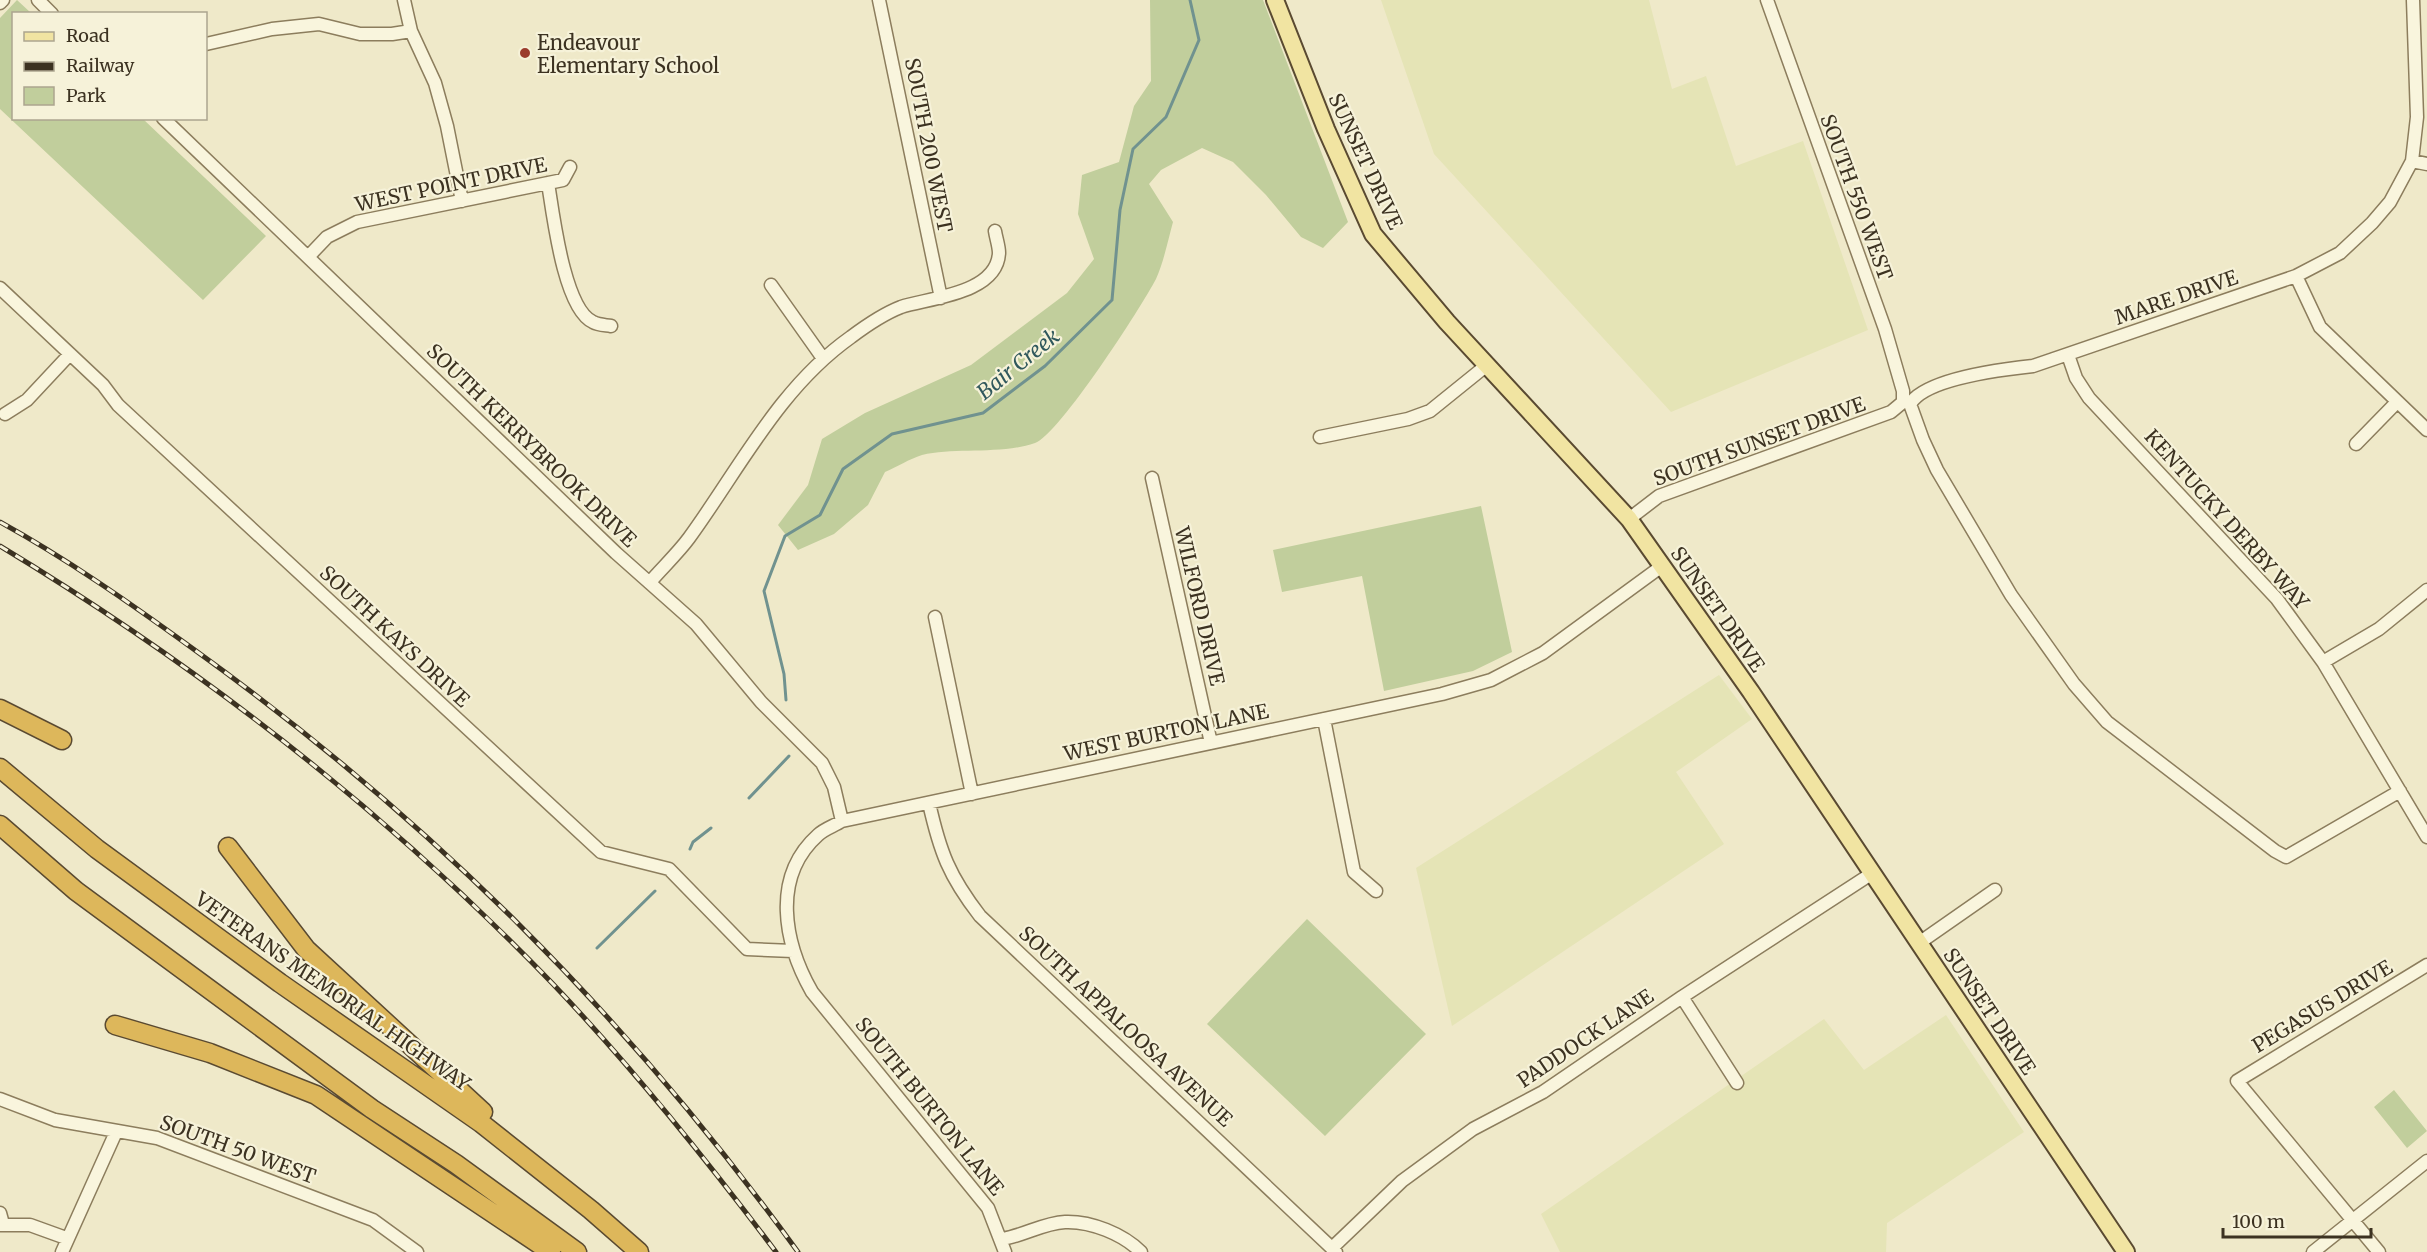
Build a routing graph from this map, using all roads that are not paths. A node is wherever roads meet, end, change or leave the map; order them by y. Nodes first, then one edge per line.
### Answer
1 (38, 0) edge
2 (404, 0) edge
3 (879, 0) edge
4 (1275, 0) edge
5 (1767, 0) edge
6 (2413, 0) edge
7 (50, 12) edge
8 (411, 31) junction
9 (207, 44) edge
10 (165, 120) edge
11 (2412, 161) junction
12 (2427, 164) edge
13 (570, 167) dead end
14 (548, 183) junction
15 (462, 201) junction
16 (995, 231) dead end
17 (308, 257) junction
18 (2296, 276) junction
19 (771, 285) dead end
20 (0, 288) edge
21 (941, 298) junction
22 (611, 326) dead end
23 (70, 354) junction
24 (2068, 355) junction
25 (822, 357) junction
26 (1486, 365) junction
27 (2397, 402) junction
28 (1907, 403) junction
29 (5, 414) dead end
30 (2427, 430) edge
31 (1320, 438) dead end
32 (2356, 444) dead end
33 (1152, 478) dead end
34 (1629, 519) junction
35 (1662, 566) junction
36 (650, 582) junction
37 (2427, 590) edge
38 (935, 617) dead end
39 (2323, 662) junction
40 (0, 709) edge
41 (1324, 719) junction
42 (62, 740) dead end
43 (1211, 743) junction
44 (0, 768) edge
45 (2400, 791) junction
46 (972, 794) junction
47 (929, 803) junction
48 (842, 821) junction
49 (0, 825) edge
50 (2427, 837) edge
51 (228, 847) dead end
52 (1871, 874) junction
53 (1995, 890) dead end
54 (1376, 891) dead end
55 (1919, 943) junction
56 (793, 951) junction
57 (2427, 965) edge
58 (812, 992) joint
59 (1682, 997) junction
60 (115, 1025) dead end
61 (1737, 1083) dead end
62 (0, 1099) edge
63 (116, 1132) junction
64 (2427, 1161) edge
65 (591, 1210) junction
66 (2353, 1219) junction
67 (1, 1221) edge
68 (66, 1238) junction
69 (1002, 1239) junction
70 (1334, 1250) edge
71 (62, 1252) edge
72 (417, 1252) edge
73 (551, 1252) edge
74 (577, 1252) edge
75 (639, 1252) edge
76 (1005, 1252) edge
77 (1141, 1252) edge
78 (2126, 1252) edge
79 (2313, 1252) edge
80 (2379, 1252) edge

1 - 7 street
2 - 8 street
3 - 21 street, SOUTH 200 WEST
4 - 26 main road, SUNSET DRIVE
5 - 28 street, SOUTH 550 WEST
6 - 11 street
8 - 9 street
8 - 15 street
10 - 17 street, SOUTH KERRYBROOK DRIVE
11 - 12 street
11 - 18 street, MARE DRIVE
13 - 14 street, WEST POINT DRIVE
14 - 15 street, WEST POINT DRIVE
14 - 22 street
15 - 17 street, WEST POINT DRIVE
16 - 21 street
17 - 36 street, SOUTH KERRYBROOK DRIVE
18 - 24 street, MARE DRIVE
18 - 27 street
19 - 25 street
20 - 23 street, SOUTH KAYS DRIVE
21 - 25 street
23 - 29 street
23 - 56 street, SOUTH KAYS DRIVE
24 - 28 street, MARE DRIVE
24 - 39 street, KENTUCKY DERBY WAY
25 - 36 street
26 - 31 street
26 - 34 main road, SUNSET DRIVE
27 - 30 street
27 - 32 street
28 - 34 street, SOUTH SUNSET DRIVE
28 - 45 street, SOUTH 550 WEST
33 - 43 street, WILFORD DRIVE
34 - 35 main road, SUNSET DRIVE
35 - 41 street, WEST BURTON LANE
35 - 52 main road, SUNSET DRIVE
36 - 48 street, SOUTH KERRYBROOK DRIVE
37 - 39 street
38 - 46 street
39 - 45 street, KENTUCKY DERBY WAY
40 - 42 highway
41 - 43 street, WEST BURTON LANE
41 - 54 street
43 - 46 street, WEST BURTON LANE
44 - 65 highway, VETERANS MEMORIAL HIGHWAY
45 - 50 street, KENTUCKY DERBY WAY
46 - 47 street, WEST BURTON LANE
47 - 48 street, WEST BURTON LANE
47 - 70 street, SOUTH APPALOOSA AVENUE
48 - 56 street, WEST BURTON LANE
49 - 74 highway
51 - 65 highway
52 - 55 main road, SUNSET DRIVE
52 - 59 street, PADDOCK LANE
53 - 55 street
55 - 78 main road, SUNSET DRIVE
56 - 58 street, WEST BURTON LANE
57 - 66 street, PEGASUS DRIVE
58 - 69 street, SOUTH BURTON LANE
59 - 61 street
59 - 70 street, PADDOCK LANE
60 - 73 highway
62 - 63 street, SOUTH 50 WEST
63 - 68 street
63 - 72 street, SOUTH 50 WEST
64 - 66 street
65 - 75 highway, VETERANS MEMORIAL HIGHWAY
66 - 79 street
66 - 80 street
67 - 68 street
68 - 71 street
69 - 76 street, SOUTH BURTON LANE
69 - 77 street

